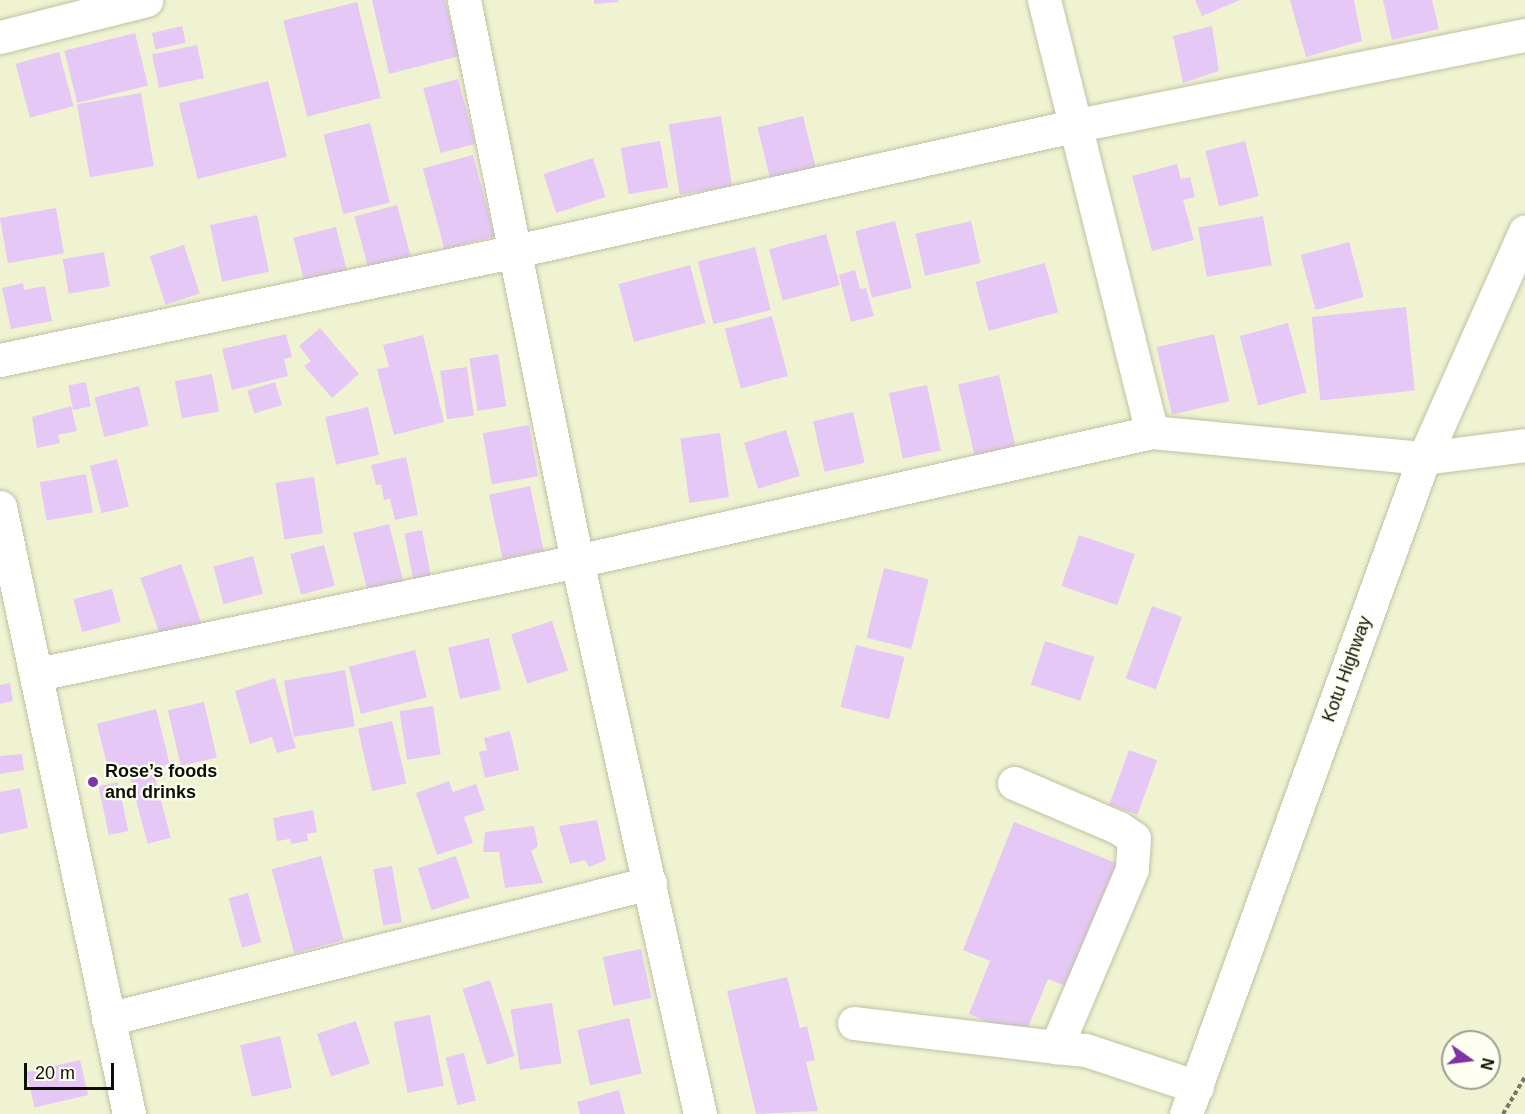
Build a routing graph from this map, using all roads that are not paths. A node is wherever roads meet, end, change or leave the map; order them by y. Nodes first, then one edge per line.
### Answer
1 (146, 0) edge
2 (464, 0) edge
3 (1044, 0) edge
4 (1525, 35) edge
5 (0, 37) edge
6 (1073, 126) junction
7 (1525, 231) edge
8 (516, 251) junction
9 (0, 360) edge
10 (1152, 432) junction
11 (1525, 445) edge
12 (1424, 458) junction
13 (0, 507) edge
14 (578, 561) junction
15 (38, 674) junction
16 (1014, 783) dead end
17 (650, 884) junction
18 (108, 1018) junction
19 (854, 1023) dead end
20 (1056, 1047) junction
21 (1191, 1100) edge
22 (129, 1114) edge
23 (700, 1114) edge

1 - 5 street
2 - 8 street
3 - 6 street
4 - 6 street
6 - 8 street
6 - 10 street
7 - 12 street, Kotu Highway
8 - 9 street
8 - 14 street
10 - 12 street
10 - 14 street
11 - 12 street
12 - 21 street, Kotu Highway
13 - 15 street
14 - 15 street
14 - 17 street
15 - 18 street
16 - 20 street
17 - 18 street
17 - 23 street
18 - 22 street
19 - 20 street
20 - 21 street

